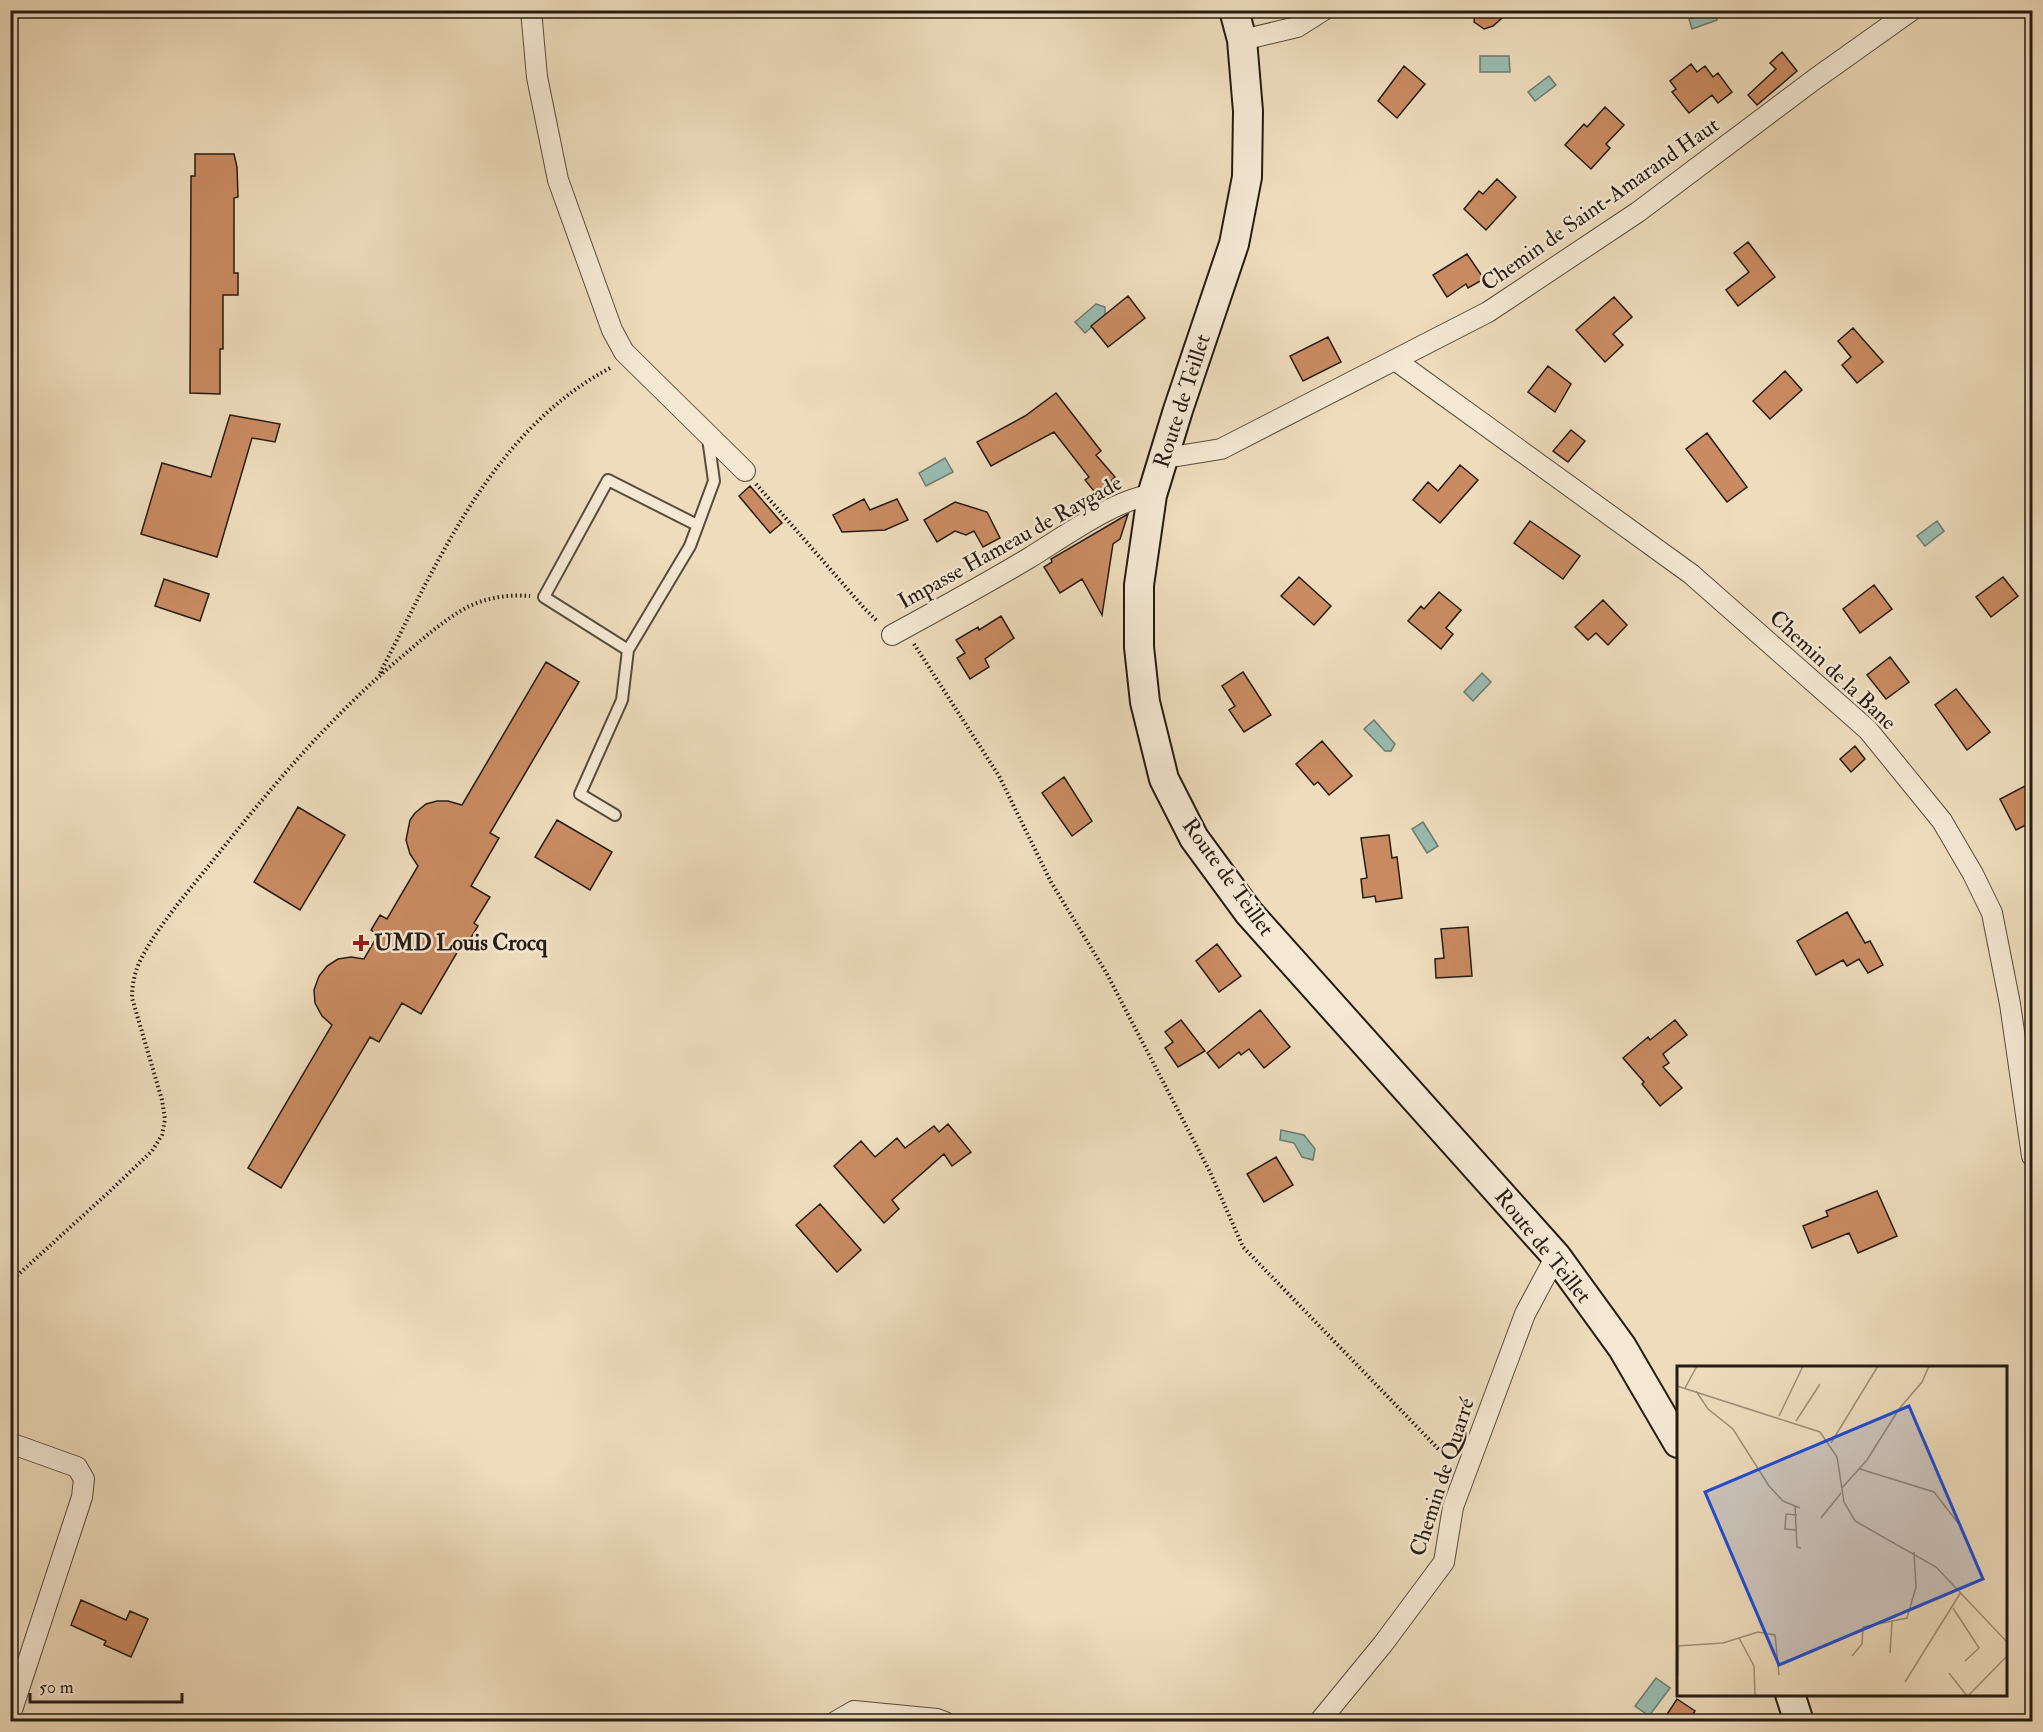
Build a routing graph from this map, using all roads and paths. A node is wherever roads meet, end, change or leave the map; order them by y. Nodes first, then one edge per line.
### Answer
1 (531, 10) edge
2 (1234, 10) edge
3 (1324, 10) edge
4 (1912, 10) edge
5 (1242, 40) junction
6 (631, 359) junction
7 (1395, 360) junction
8 (708, 434) junction
9 (1164, 455) junction
10 (745, 471) joint
11 (1152, 495) junction
12 (698, 525) junction
13 (544, 597) junction
14 (898, 632) junction
15 (628, 650) junction
16 (378, 677) junction
17 (615, 815) dead end
18 (2032, 1156) edge
19 (1556, 1256) junction
20 (10, 1282) edge
21 (1677, 1441) edge
22 (10, 1443) edge
23 (1465, 1476) junction
24 (1790, 1696) edge
25 (10, 1716) edge
26 (835, 1722) edge
27 (945, 1722) edge
28 (1319, 1722) edge
29 (1799, 1722) edge

1 - 6 street
2 - 5 main road, Route de Teillet
3 - 5 street
4 - 7 street, Chemin de Saint-Amarand Haut
5 - 9 main road, Route de Teillet
6 - 8 street
6 - 16 path
7 - 9 street, Chemin de Saint-Amarand Haut
7 - 18 street, Chemin de la Bane
8 - 10 street
8 - 12 lane
9 - 11 main road, Route de Teillet
10 - 14 path
11 - 14 street, Impasse Hameau de Raygade
11 - 19 main road, Route de Teillet
12 - 13 lane
12 - 15 lane
13 - 15 lane
13 - 16 path
14 - 23 path
15 - 17 lane
16 - 20 path
19 - 21 main road, Route de Teillet
19 - 23 street, Chemin de Quarré
22 - 25 street
23 - 28 street, Chemin de Quarré
24 - 29 main road
26 - 27 street

